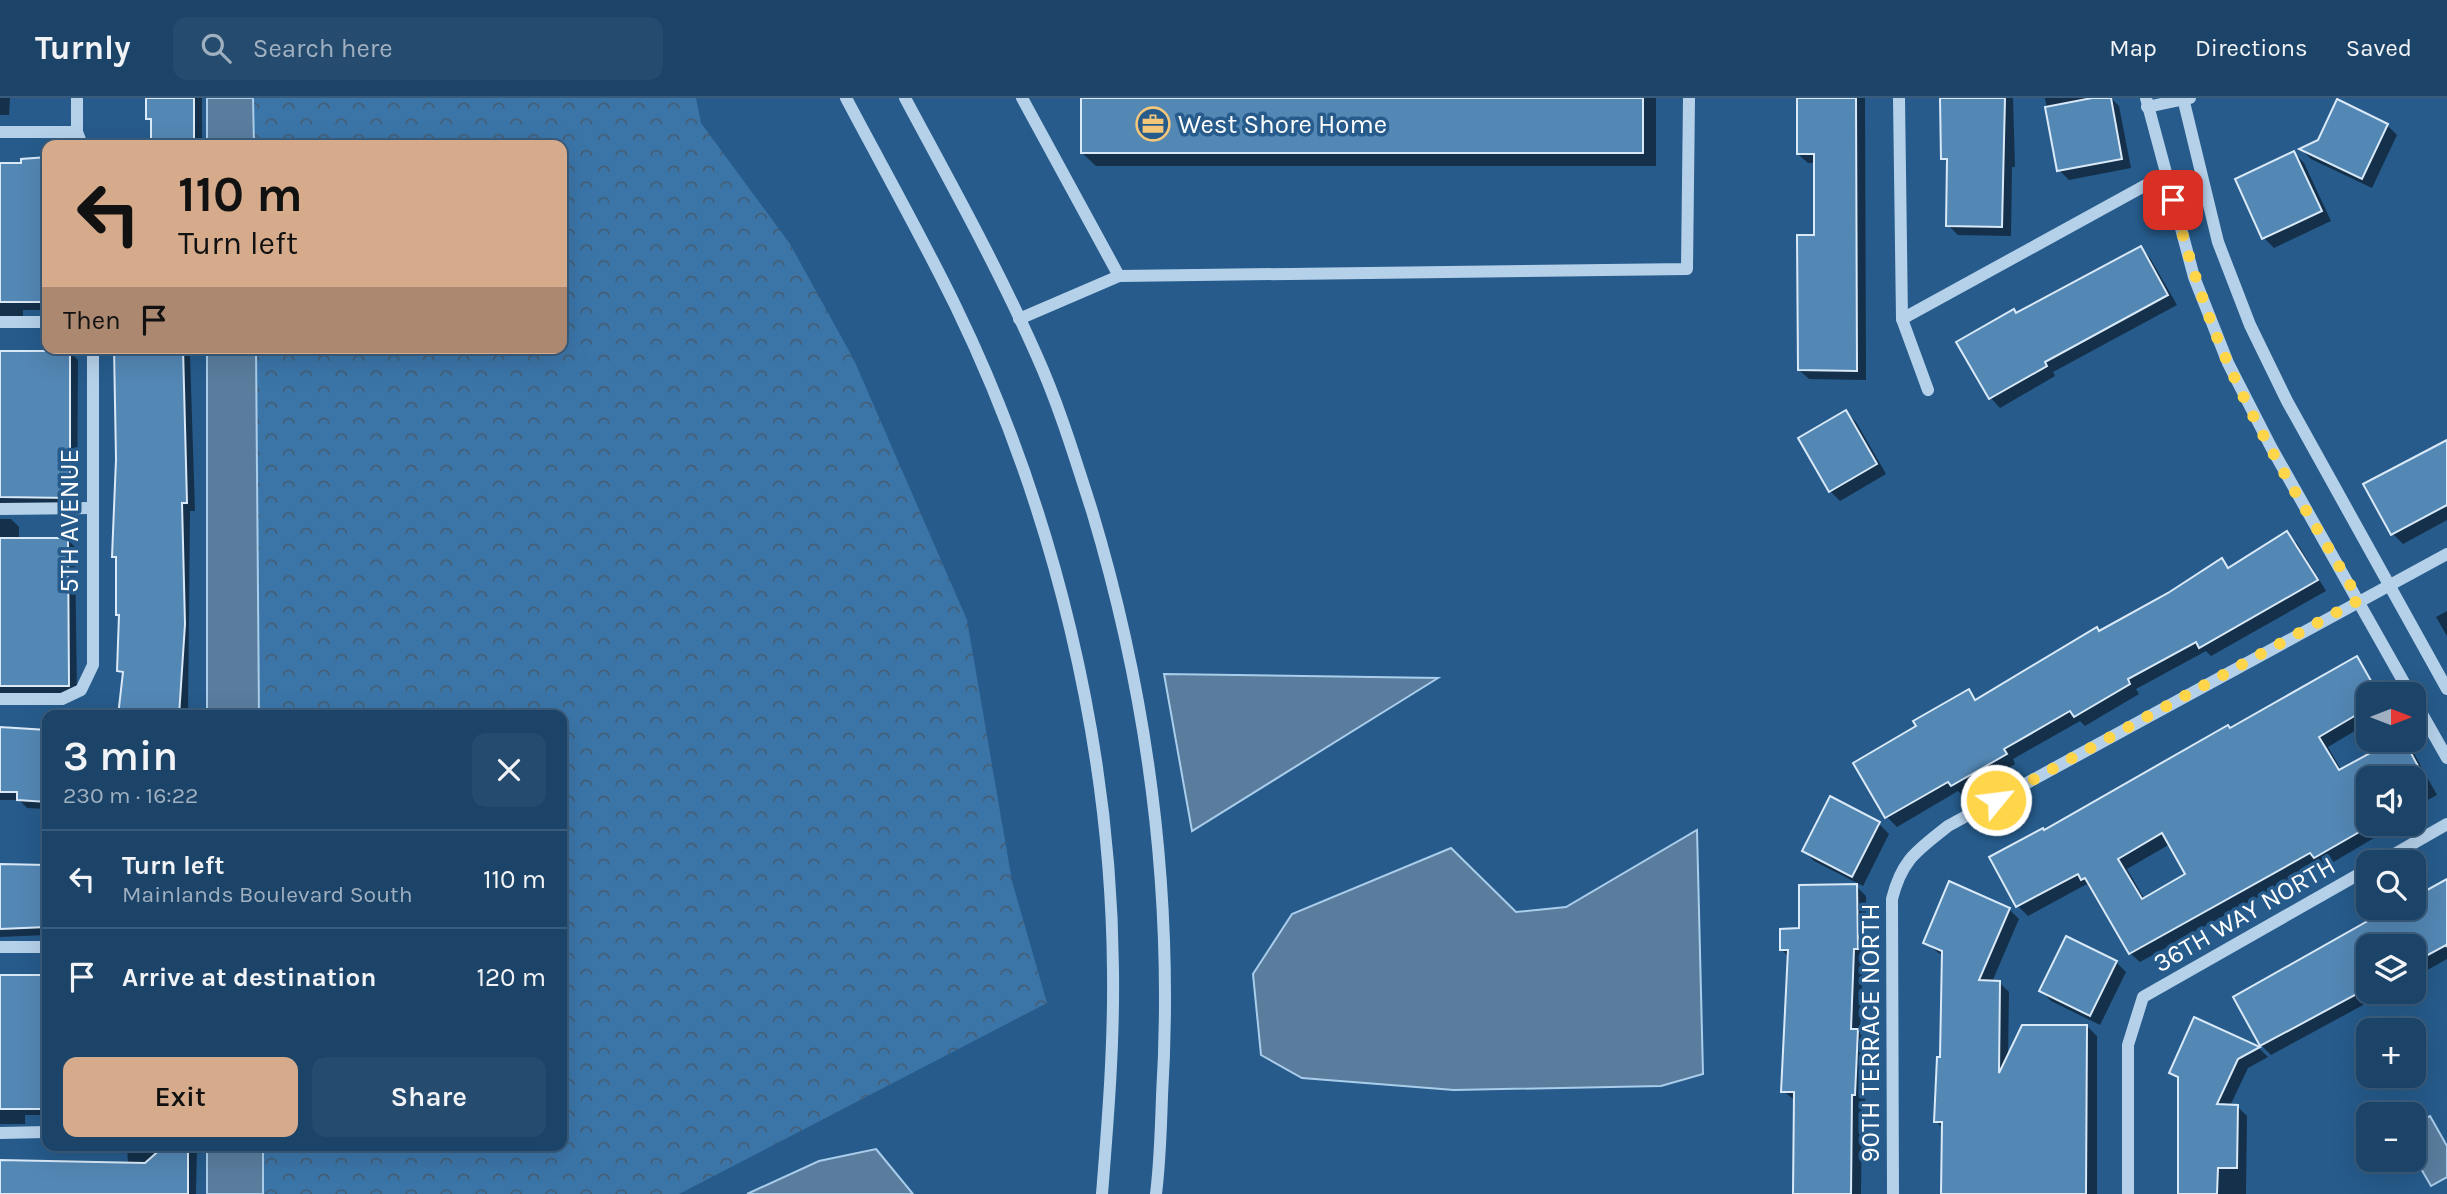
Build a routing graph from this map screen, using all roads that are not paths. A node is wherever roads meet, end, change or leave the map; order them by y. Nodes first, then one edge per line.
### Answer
1 (78, 98) edge
2 (846, 98) edge
3 (905, 98) edge
4 (1022, 98) edge
5 (1689, 98) edge
6 (1899, 98) edge
7 (2185, 98) edge
8 (2146, 102) edge
9 (0, 132) edge
10 (78, 132) junction
11 (80, 140) edge
12 (2166, 174) junction
13 (1119, 276) junction
14 (1019, 319) junction
15 (1902, 319) junction
16 (42, 321) edge
17 (0, 322) edge
18 (93, 354) edge
19 (1928, 390) dead end
20 (91, 508) junction
21 (0, 509) edge
22 (2447, 554) edge
23 (2389, 584) junction
24 (2359, 600) junction
25 (2404, 682) edge
26 (2447, 690) edge
27 (0, 699) edge
28 (2426, 721) edge
29 (2447, 758) edge
30 (2447, 824) edge
31 (2402, 850) edge
32 (2356, 876) edge
33 (0, 947) edge
34 (42, 947) edge
35 (42, 1132) edge
36 (0, 1133) edge
37 (1102, 1194) edge
38 (1156, 1194) edge
39 (1893, 1194) edge
40 (2128, 1194) edge

1 - 10 street
2 - 37 street
3 - 14 street
4 - 13 street
5 - 13 street
6 - 15 street
7 - 8 street
7 - 23 street
8 - 12 street
9 - 10 street
10 - 11 street
12 - 15 street
12 - 24 street
13 - 14 street
14 - 38 street
15 - 19 street
16 - 17 street
18 - 20 street, 5TH AVENUE
20 - 21 street
20 - 27 street, 5TH AVENUE
22 - 23 street
23 - 24 street
23 - 26 street
24 - 25 street
24 - 39 street, 90TH TERRACE NORTH
28 - 29 street
30 - 31 street
32 - 40 street, 36TH WAY NORTH
33 - 34 street
35 - 36 street

